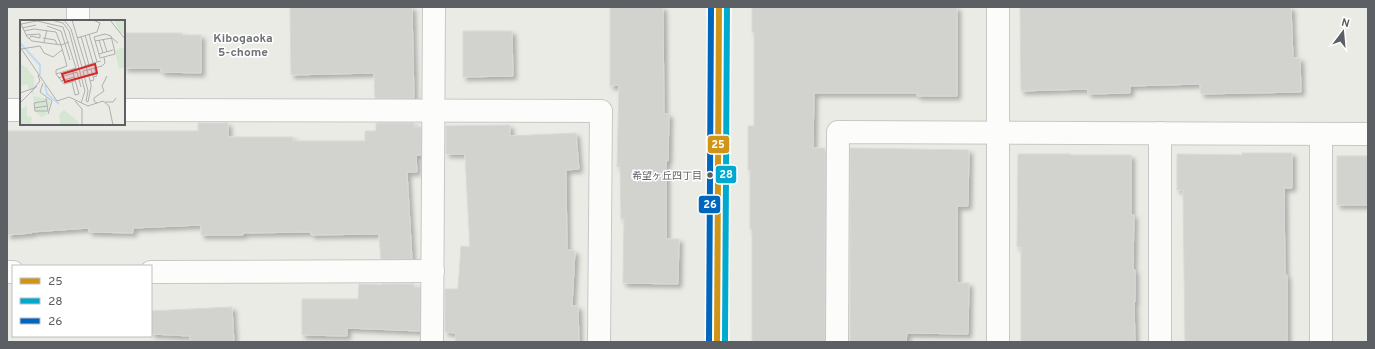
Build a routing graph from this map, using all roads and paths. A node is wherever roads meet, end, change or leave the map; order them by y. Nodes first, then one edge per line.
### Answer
1 (78, 7) edge
2 (434, 7) edge
3 (719, 7) edge
4 (998, 7) edge
5 (78, 20) edge
6 (7, 110) edge
7 (20, 110) edge
8 (125, 110) edge
9 (433, 111) junction
10 (998, 133) junction
11 (1160, 133) junction
12 (1321, 134) junction
13 (1368, 134) edge
14 (432, 271) junction
15 (152, 272) edge
16 (432, 342) edge
17 (599, 342) edge
18 (717, 342) edge
19 (837, 342) edge
20 (998, 342) edge
21 (1160, 342) edge
22 (1321, 342) edge

1 - 5 street
2 - 9 street
3 - 18 street
4 - 10 street
6 - 7 street
8 - 9 street
9 - 14 street
9 - 17 street
10 - 11 street
10 - 19 street
10 - 20 street
11 - 12 street
11 - 21 street
12 - 13 street
12 - 22 street
14 - 15 street
14 - 16 street

